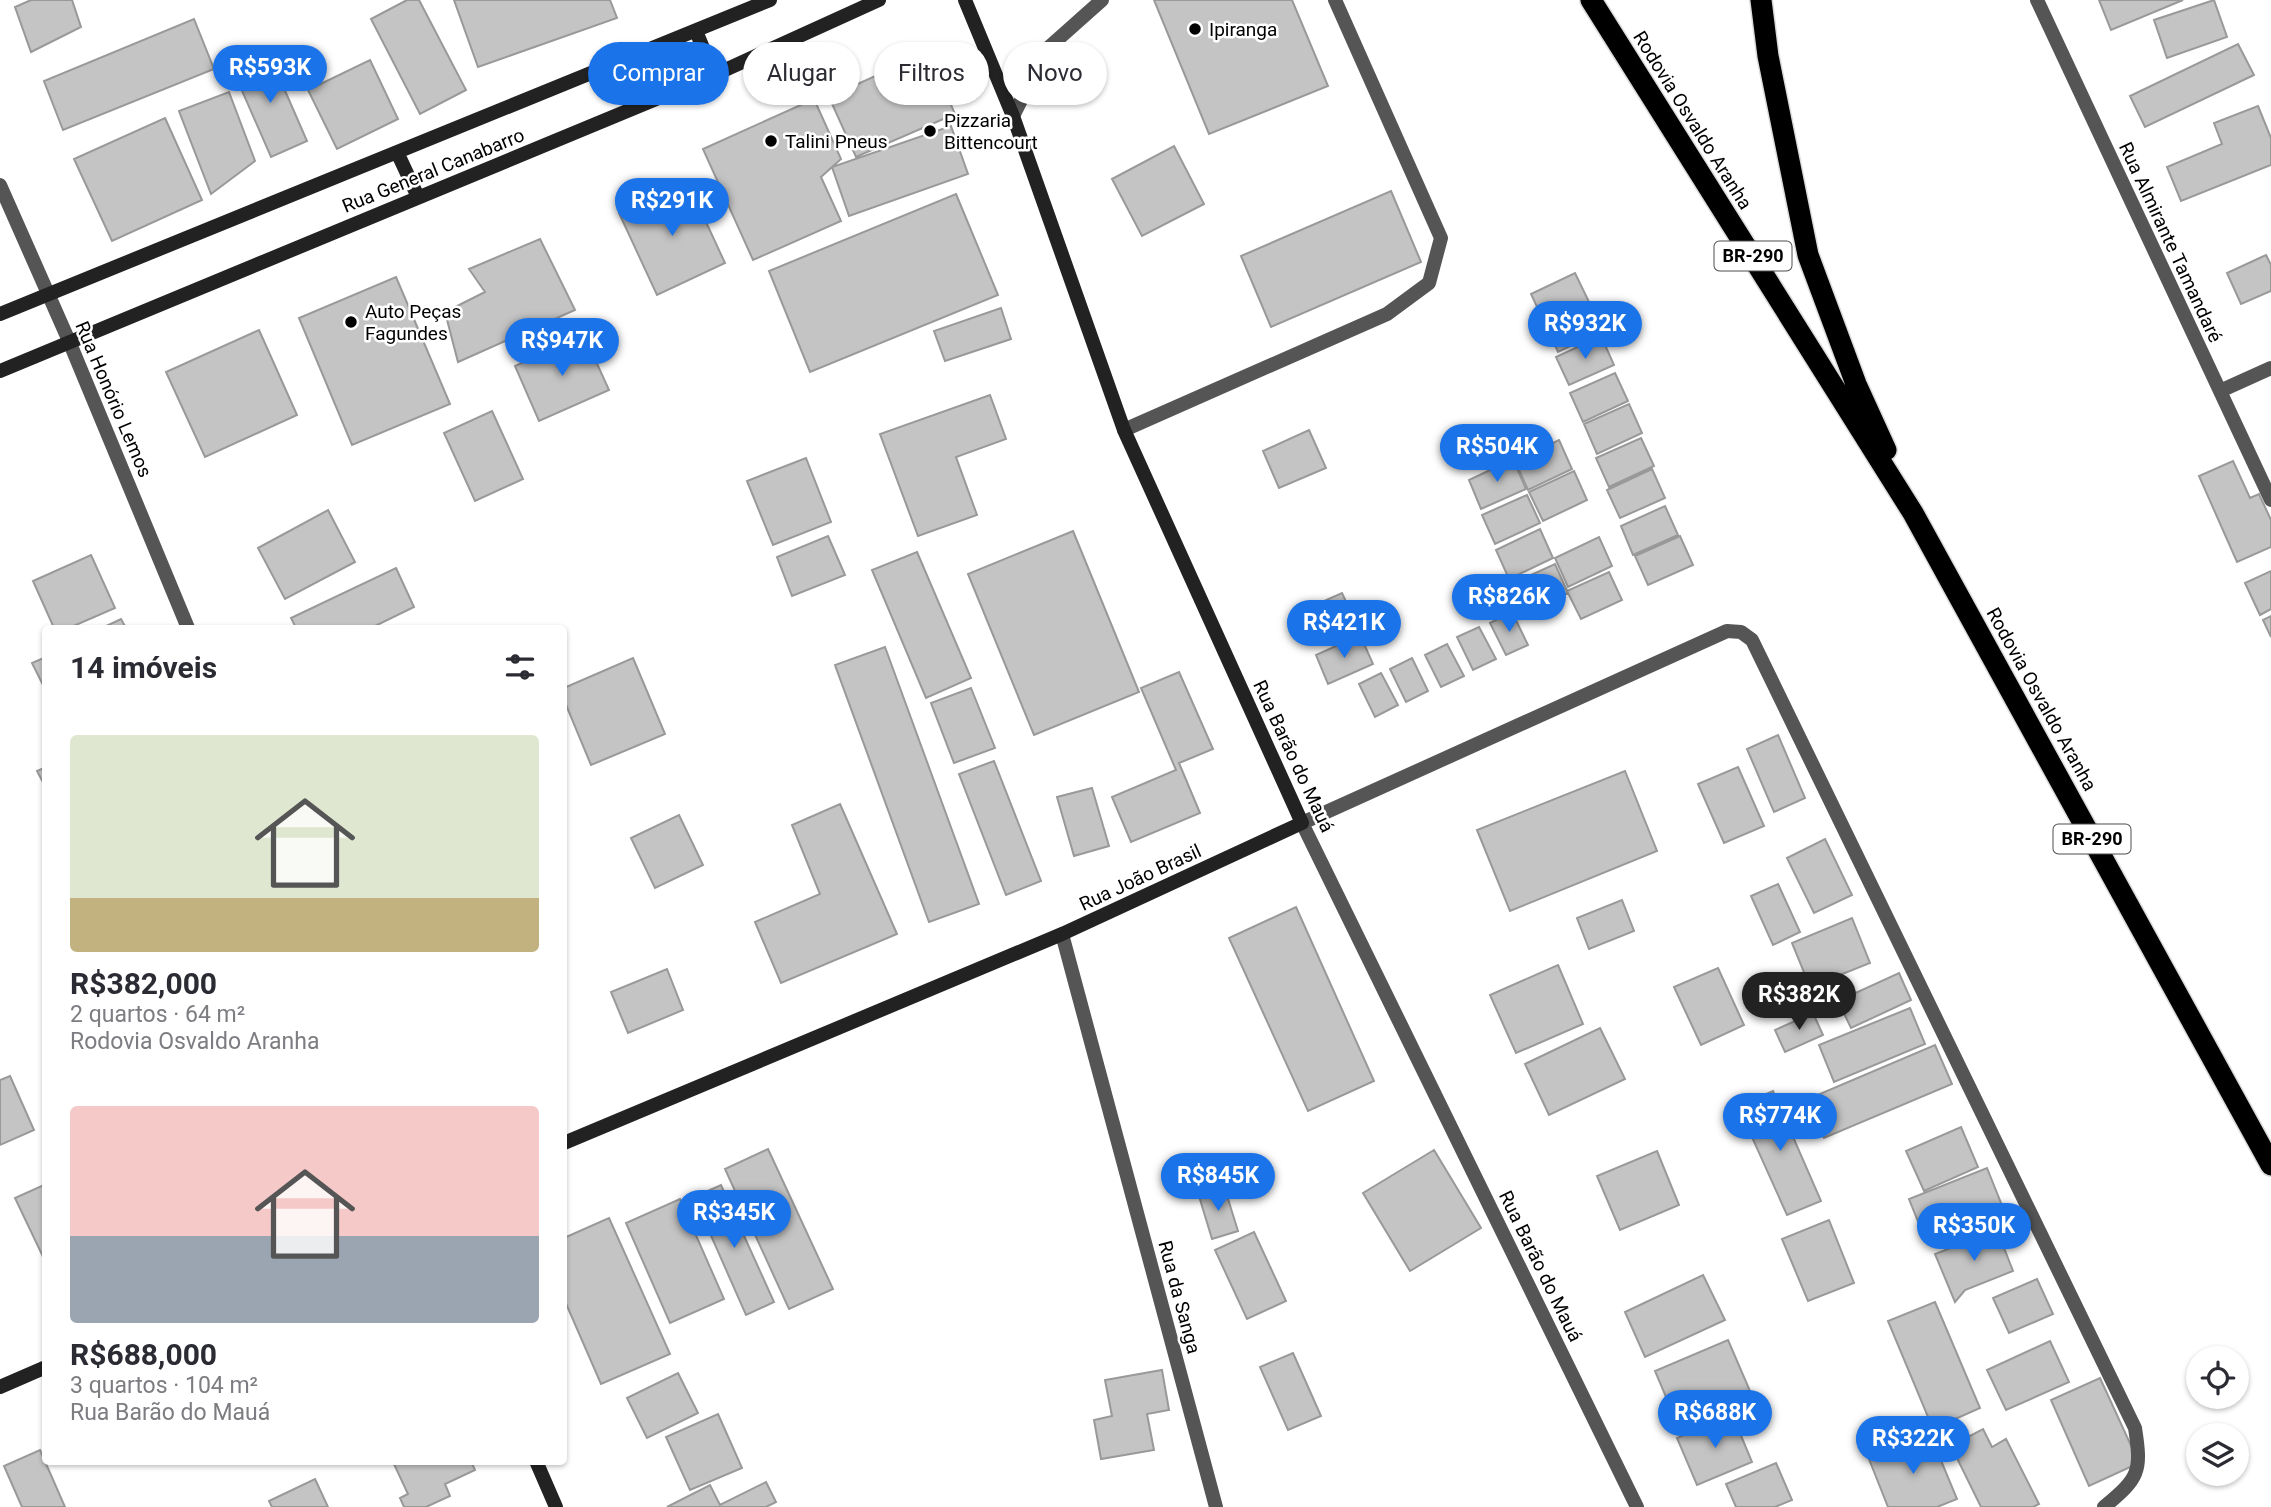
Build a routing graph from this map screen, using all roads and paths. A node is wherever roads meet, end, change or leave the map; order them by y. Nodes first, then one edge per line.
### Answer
1 (770, 0) edge
2 (880, 0) edge
3 (965, 0) edge
4 (1102, 0) edge
5 (1335, 0) edge
6 (1591, 0) edge
7 (1761, 0) edge
8 (2038, 0) edge
9 (696, 31) junction
10 (700, 42) edge
11 (729, 68) edge
12 (641, 105) edge
13 (1013, 116) junction
14 (397, 152) junction
15 (0, 186) edge
16 (418, 197) junction
17 (48, 293) junction
18 (0, 314) edge
19 (69, 341) junction
20 (2271, 369) edge
21 (0, 370) edge
22 (2220, 391) junction
23 (1124, 430) junction
24 (2271, 500) edge
25 (1913, 513) junction
26 (187, 625) edge
27 (1302, 823) junction
28 (1062, 934) junction
29 (567, 1142) edge
30 (2271, 1165) edge
31 (42, 1369) edge
32 (0, 1387) edge
33 (538, 1465) edge
34 (555, 1507) edge
35 (1216, 1507) edge
36 (1637, 1507) edge
37 (2104, 1507) edge

1 - 9 main road, Rua General Canabarro
2 - 11 main road, Rua General Canabarro
3 - 13 main road, Rua Barão do Mauá
4 - 13 street
5 - 23 street
6 - 25 highway, Rodovia Osvaldo Aranha / BR-290
7 - 25 highway, Rodovia Osvaldo Aranha / BR-290
8 - 22 street, Rua Almirante Tamandaré
9 - 10 main road
9 - 14 main road, Rua General Canabarro
12 - 16 main road, Rua General Canabarro
13 - 23 main road, Rua Barão do Mauá
14 - 16 main road
14 - 17 main road, Rua General Canabarro
15 - 17 street, Rua Honório Lemos
16 - 19 main road, Rua General Canabarro
17 - 18 main road, Rua General Canabarro
17 - 19 street, Rua Honório Lemos
19 - 21 main road, Rua General Canabarro
19 - 26 street, Rua Honório Lemos
20 - 22 street
22 - 24 street, Rua Almirante Tamandaré
23 - 27 main road, Rua Barão do Mauá
25 - 30 highway, Rodovia Osvaldo Aranha / BR-290
27 - 28 main road, Rua João Brasil
27 - 36 street, Rua Barão do Mauá
27 - 37 street, Rua João Brasil
28 - 29 main road, Rua João Brasil
28 - 35 street, Rua da Sanga
31 - 32 main road
33 - 34 main road

